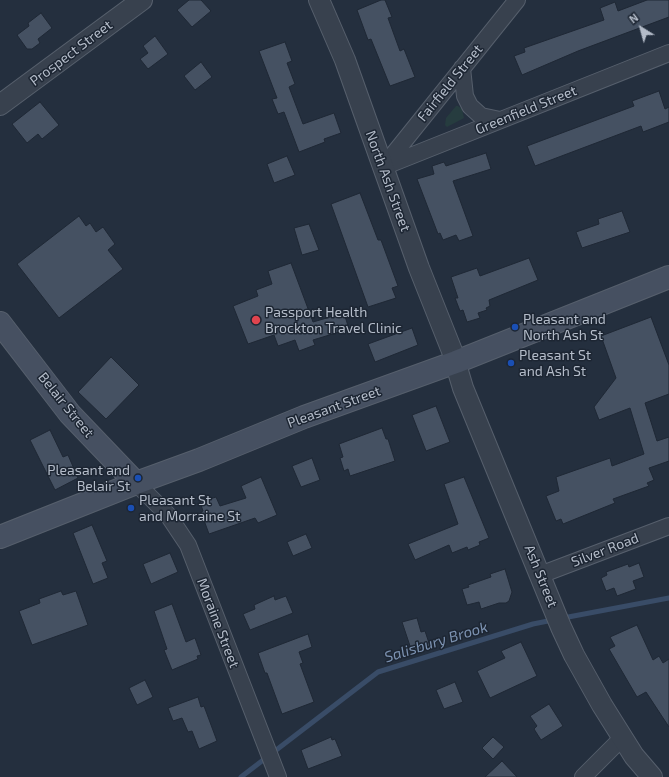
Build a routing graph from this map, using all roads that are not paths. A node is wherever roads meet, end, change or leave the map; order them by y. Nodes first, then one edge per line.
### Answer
1 (142, 0) edge
2 (319, 0) edge
3 (517, 0) edge
4 (669, 53) edge
5 (462, 68) junction
6 (0, 105) edge
7 (500, 120) junction
8 (383, 167) junction
9 (669, 277) edge
10 (0, 323) edge
11 (456, 362) junction
12 (136, 483) junction
13 (669, 526) edge
14 (0, 537) edge
15 (540, 575) junction
16 (622, 738) junction
17 (278, 777) edge
18 (582, 777) edge
19 (652, 777) edge

1 - 6 street, Prospect Street
2 - 8 street, North Ash Street
3 - 5 street, Fairfield Street
4 - 7 street, Greenfield Street
5 - 7 street
5 - 8 street, Fairfield Street
7 - 8 street, Greenfield Street
8 - 11 street, North Ash Street
9 - 11 main road, Pleasant Street
10 - 12 main road, Belair Street
11 - 12 main road, Pleasant Street
11 - 15 street, Ash Street
12 - 14 main road, Pleasant Street
12 - 17 street, Moraine Street
13 - 15 street, Silver Road
15 - 16 street, Ash Street
16 - 18 street
16 - 19 street, Ash Street

